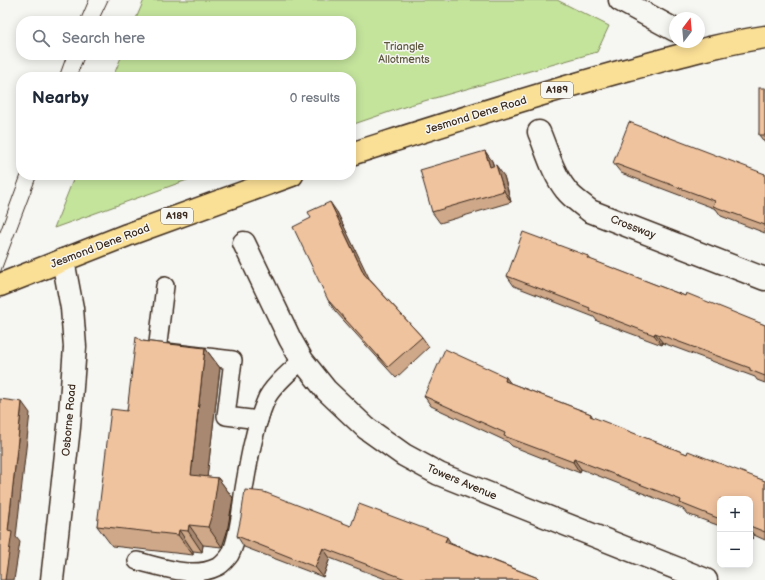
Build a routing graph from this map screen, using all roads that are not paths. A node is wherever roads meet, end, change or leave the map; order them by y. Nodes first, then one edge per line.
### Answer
1 (629, 2) edge
2 (669, 26) edge
3 (765, 37) edge
4 (705, 45) edge
5 (690, 48) edge
6 (539, 132) dead end
7 (356, 152) edge
8 (278, 180) edge
9 (244, 243) dead end
10 (63, 260) junction
11 (765, 279) edge
12 (0, 285) edge
13 (165, 286) dead end
14 (302, 360) junction
15 (259, 420) junction
16 (137, 561) dead end
17 (52, 580) edge
18 (706, 580) edge

1 - 2 street
3 - 4 main road, Jesmond Dene Road / A189
5 - 7 main road, Jesmond Dene Road / A189
6 - 11 street, Crossway
8 - 10 main road, Jesmond Dene Road / A189
9 - 14 street, Towers Avenue
10 - 12 main road, Jesmond Dene Road / A189
10 - 17 street, Osborne Road
13 - 15 lane
14 - 15 lane
14 - 18 street, Towers Avenue
15 - 16 lane

